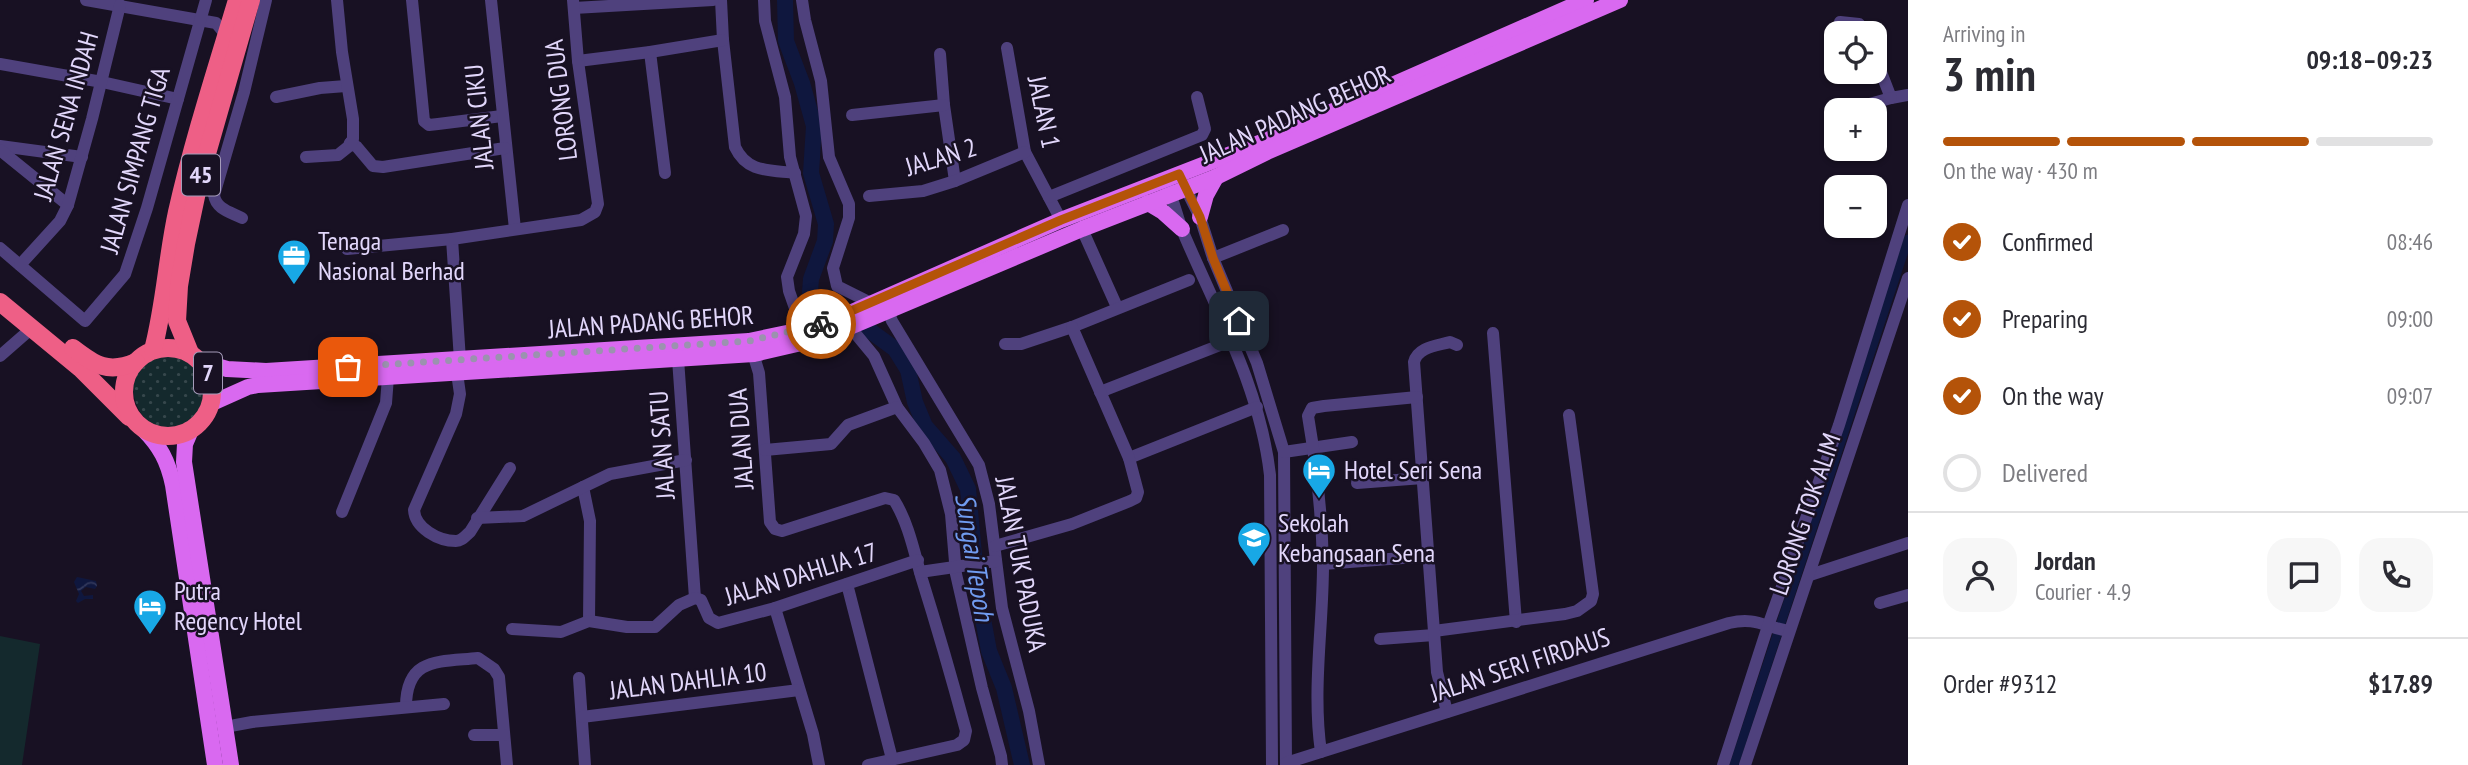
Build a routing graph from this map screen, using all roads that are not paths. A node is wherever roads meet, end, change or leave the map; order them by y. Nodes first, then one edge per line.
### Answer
1 (86, 0) edge
2 (206, 0) edge
3 (237, 0) edge
4 (251, 0) edge
5 (266, 0) edge
6 (337, 0) edge
7 (412, 0) edge
8 (491, 0) edge
9 (713, 0) edge
10 (721, 0) edge
11 (764, 0) edge
12 (802, 0) edge
13 (1586, 0) edge
14 (1620, 0) edge
15 (644, 2) edge
16 (573, 4) edge
17 (120, 5) junction
18 (200, 20) junction
19 (226, 35) junction
20 (723, 40) junction
21 (1007, 48) dead end
22 (650, 52) junction
23 (940, 54) dead end
24 (578, 61) junction
25 (0, 64) edge
26 (102, 82) junction
27 (1885, 84) edge
28 (346, 86) junction
29 (1908, 95) edge
30 (276, 97) dead end
31 (1197, 97) dead end
32 (1891, 98) junction
33 (178, 99) junction
34 (1887, 99) edge
35 (944, 105) junction
36 (502, 116) junction
37 (852, 116) dead end
38 (226, 122) junction
39 (349, 145) junction
40 (0, 148) edge
41 (505, 148) junction
42 (1025, 152) junction
43 (82, 157) junction
44 (306, 157) dead end
45 (665, 173) dead end
46 (795, 173) junction
47 (1216, 177) junction
48 (956, 181) junction
49 (1175, 184) junction
50 (869, 196) dead end
51 (1049, 197) junction
52 (1148, 203) junction
53 (68, 205) junction
54 (1908, 205) edge
55 (1200, 217) junction
56 (242, 218) dead end
57 (1061, 220) junction
58 (514, 229) junction
59 (1082, 229) junction
60 (1182, 229) junction
61 (1283, 230) dead end
62 (452, 239) junction
63 (0, 248) edge
64 (347, 249) dead end
65 (1213, 258) junction
66 (20, 265) junction
67 (1908, 278) edge
68 (1189, 280) dead end
69 (0, 288) edge
70 (0, 302) edge
71 (1117, 307) junction
72 (876, 308) junction
73 (843, 323) junction
74 (1072, 327) junction
75 (32, 328) junction
76 (806, 329) junction
77 (1493, 333) dead end
78 (1233, 340) junction
79 (1005, 344) dead end
80 (1457, 345) dead end
81 (751, 348) junction
82 (153, 350) junction
83 (0, 356) edge
84 (195, 357) junction
85 (678, 359) junction
86 (136, 362) junction
87 (459, 367) junction
88 (388, 377) junction
89 (1100, 392) junction
90 (1417, 397) junction
91 (211, 404) junction
92 (897, 407) junction
93 (1257, 407) junction
94 (1569, 415) dead end
95 (139, 425) junction
96 (191, 430) junction
97 (1352, 442) dead end
98 (1313, 446) junction
99 (765, 450) junction
100 (1284, 452) junction
101 (1129, 458) junction
102 (686, 460) junction
103 (510, 468) dead end
104 (1423, 478) junction
105 (1357, 483) dead end
106 (583, 486) junction
107 (342, 512) dead end
108 (477, 518) junction
109 (1908, 543) edge
110 (995, 546) junction
111 (1429, 556) junction
112 (992, 561) junction
113 (1323, 564) junction
114 (919, 566) junction
115 (955, 566) junction
116 (1810, 575) junction
117 (847, 584) junction
118 (1908, 595) edge
119 (695, 598) junction
120 (1880, 603) dead end
121 (775, 608) junction
122 (589, 621) junction
123 (1516, 622) junction
124 (1769, 627) junction
125 (512, 629) dead end
126 (1786, 631) junction
127 (1434, 633) junction
128 (1380, 639) dead end
129 (210, 678) junction
130 (579, 678) dead end
131 (799, 690) junction
132 (444, 704) dead end
133 (406, 707) junction
134 (1447, 712) junction
135 (582, 717) junction
136 (225, 727) junction
137 (504, 734) junction
138 (474, 736) dead end
139 (1321, 752) junction
140 (892, 759) junction
141 (1286, 764) edge
142 (215, 765) edge
143 (231, 765) edge
144 (507, 765) edge
145 (585, 765) edge
146 (820, 765) edge
147 (868, 765) edge
148 (1002, 765) edge
149 (1039, 765) edge
150 (1272, 765) edge
151 (1723, 765) edge
152 (1745, 765) edge

1 - 17 street
2 - 18 street, JALAN SIMPANG TIGA
3 - 19 highway, 45
4 - 38 highway, 45
5 - 38 street
6 - 28 street
7 - 36 street
8 - 36 street, JALAN CIKU
9 - 15 street
10 - 20 street
11 - 46 street
12 - 72 street
13 - 49 main road, JALAN PADANG BEHOR
14 - 47 main road, JALAN PADANG BEHOR
15 - 16 street
16 - 24 street, LORONG DUA
17 - 18 street
17 - 26 street, JALAN SENA INDAH
18 - 19 street
18 - 33 street, JALAN SIMPANG TIGA
19 - 82 highway, 45
20 - 22 street
20 - 46 street
21 - 42 street, JALAN 1
22 - 24 street
22 - 45 street
23 - 35 street
24 - 58 street, LORONG DUA
25 - 26 street
26 - 33 street
26 - 43 street, JALAN SENA INDAH
27 - 32 street
28 - 30 street
28 - 39 street
29 - 32 street
31 - 51 street
32 - 34 street
33 - 66 street, JALAN SIMPANG TIGA
35 - 37 street
35 - 48 street
36 - 41 street, JALAN CIKU
38 - 56 street
38 - 84 highway, 45
39 - 41 street
39 - 44 street
40 - 43 street
40 - 53 street
41 - 58 street, JALAN CIKU
42 - 48 street, JALAN 2
42 - 51 street, JALAN 1
43 - 53 street, JALAN SENA INDAH
46 - 76 street
47 - 49 main road, JALAN PADANG BEHOR
47 - 55 main road
48 - 50 street, JALAN 2
49 - 52 main road, JALAN PADANG BEHOR
49 - 55 street
49 - 57 main road, JALAN PADANG BEHOR
49 - 60 street
51 - 57 street, JALAN 1
52 - 59 main road, JALAN PADANG BEHOR
52 - 60 main road
53 - 66 street, JALAN SENA INDAH
54 - 124 street
55 - 65 street
57 - 72 main road, JALAN PADANG BEHOR
58 - 62 street
59 - 71 street
59 - 72 main road, JALAN PADANG BEHOR
60 - 78 street
61 - 65 street
62 - 64 street
62 - 87 street
63 - 66 street
65 - 100 street
67 - 116 street, LORONG TOK ALIM
68 - 71 street
69 - 86 highway
70 - 75 highway, 7
71 - 74 street
72 - 73 main road, JALAN PADANG BEHOR
72 - 110 street, JALAN TUK PADUKA
73 - 76 main road, JALAN PADANG BEHOR
73 - 81 main road, JALAN PADANG BEHOR
73 - 92 street
74 - 79 street
74 - 89 street
75 - 83 street
75 - 95 highway, 7
76 - 81 main road, JALAN PADANG BEHOR
77 - 123 street
78 - 89 street
78 - 93 street
80 - 90 street
81 - 85 main road, JALAN PADANG BEHOR
81 - 87 main road, JALAN PADANG BEHOR
81 - 99 street, JALAN DUA
82 - 84 highway, 7
82 - 86 highway
84 - 87 main road, JALAN PADANG BEHOR
84 - 91 highway, 7
85 - 87 main road, JALAN PADANG BEHOR
85 - 102 street, JALAN SATU
86 - 95 highway, 7
87 - 88 main road, JALAN PADANG BEHOR
87 - 108 street
88 - 91 main road, JALAN PADANG BEHOR
88 - 107 street
89 - 101 street
90 - 98 street
90 - 104 street
91 - 96 highway, 7
92 - 99 street
92 - 115 street
93 - 101 street
93 - 150 street
94 - 123 street
95 - 96 highway, 7
95 - 129 main road, 7
96 - 129 main road, 7
97 - 98 street
98 - 100 street
98 - 113 street
99 - 114 street, JALAN DUA
100 - 141 street
101 - 110 street
102 - 106 street
102 - 119 street, JALAN SATU
103 - 108 street
104 - 105 street
104 - 111 street
106 - 108 street
106 - 122 street
109 - 116 street
110 - 112 street, JALAN TUK PADUKA
111 - 113 street
111 - 127 street
112 - 115 street, JALAN DAHLIA 17
112 - 149 street, JALAN TUK PADUKA
113 - 139 street
114 - 115 street, JALAN DAHLIA 17
114 - 117 street, JALAN DAHLIA 17
114 - 140 street
115 - 148 street
116 - 126 street, LORONG TOK ALIM
117 - 121 street, JALAN DAHLIA 17
117 - 140 street
118 - 120 street
119 - 121 street, JALAN DAHLIA 17
119 - 122 street
121 - 131 street
122 - 125 street
123 - 127 street
124 - 126 street, JALAN SERI FIRDAUS
124 - 134 street, JALAN SERI FIRDAUS
124 - 151 street
126 - 152 street, LORONG TOK ALIM
127 - 128 street
127 - 134 street
129 - 136 main road, 7
129 - 142 main road, 7
130 - 135 street
131 - 135 street, JALAN DAHLIA 10
131 - 146 street
132 - 133 street
133 - 136 street
133 - 137 street
134 - 139 street, JALAN SERI FIRDAUS
135 - 145 street
136 - 143 main road, 7
137 - 138 street
137 - 144 street
139 - 141 street, JALAN SERI FIRDAUS
140 - 147 street

